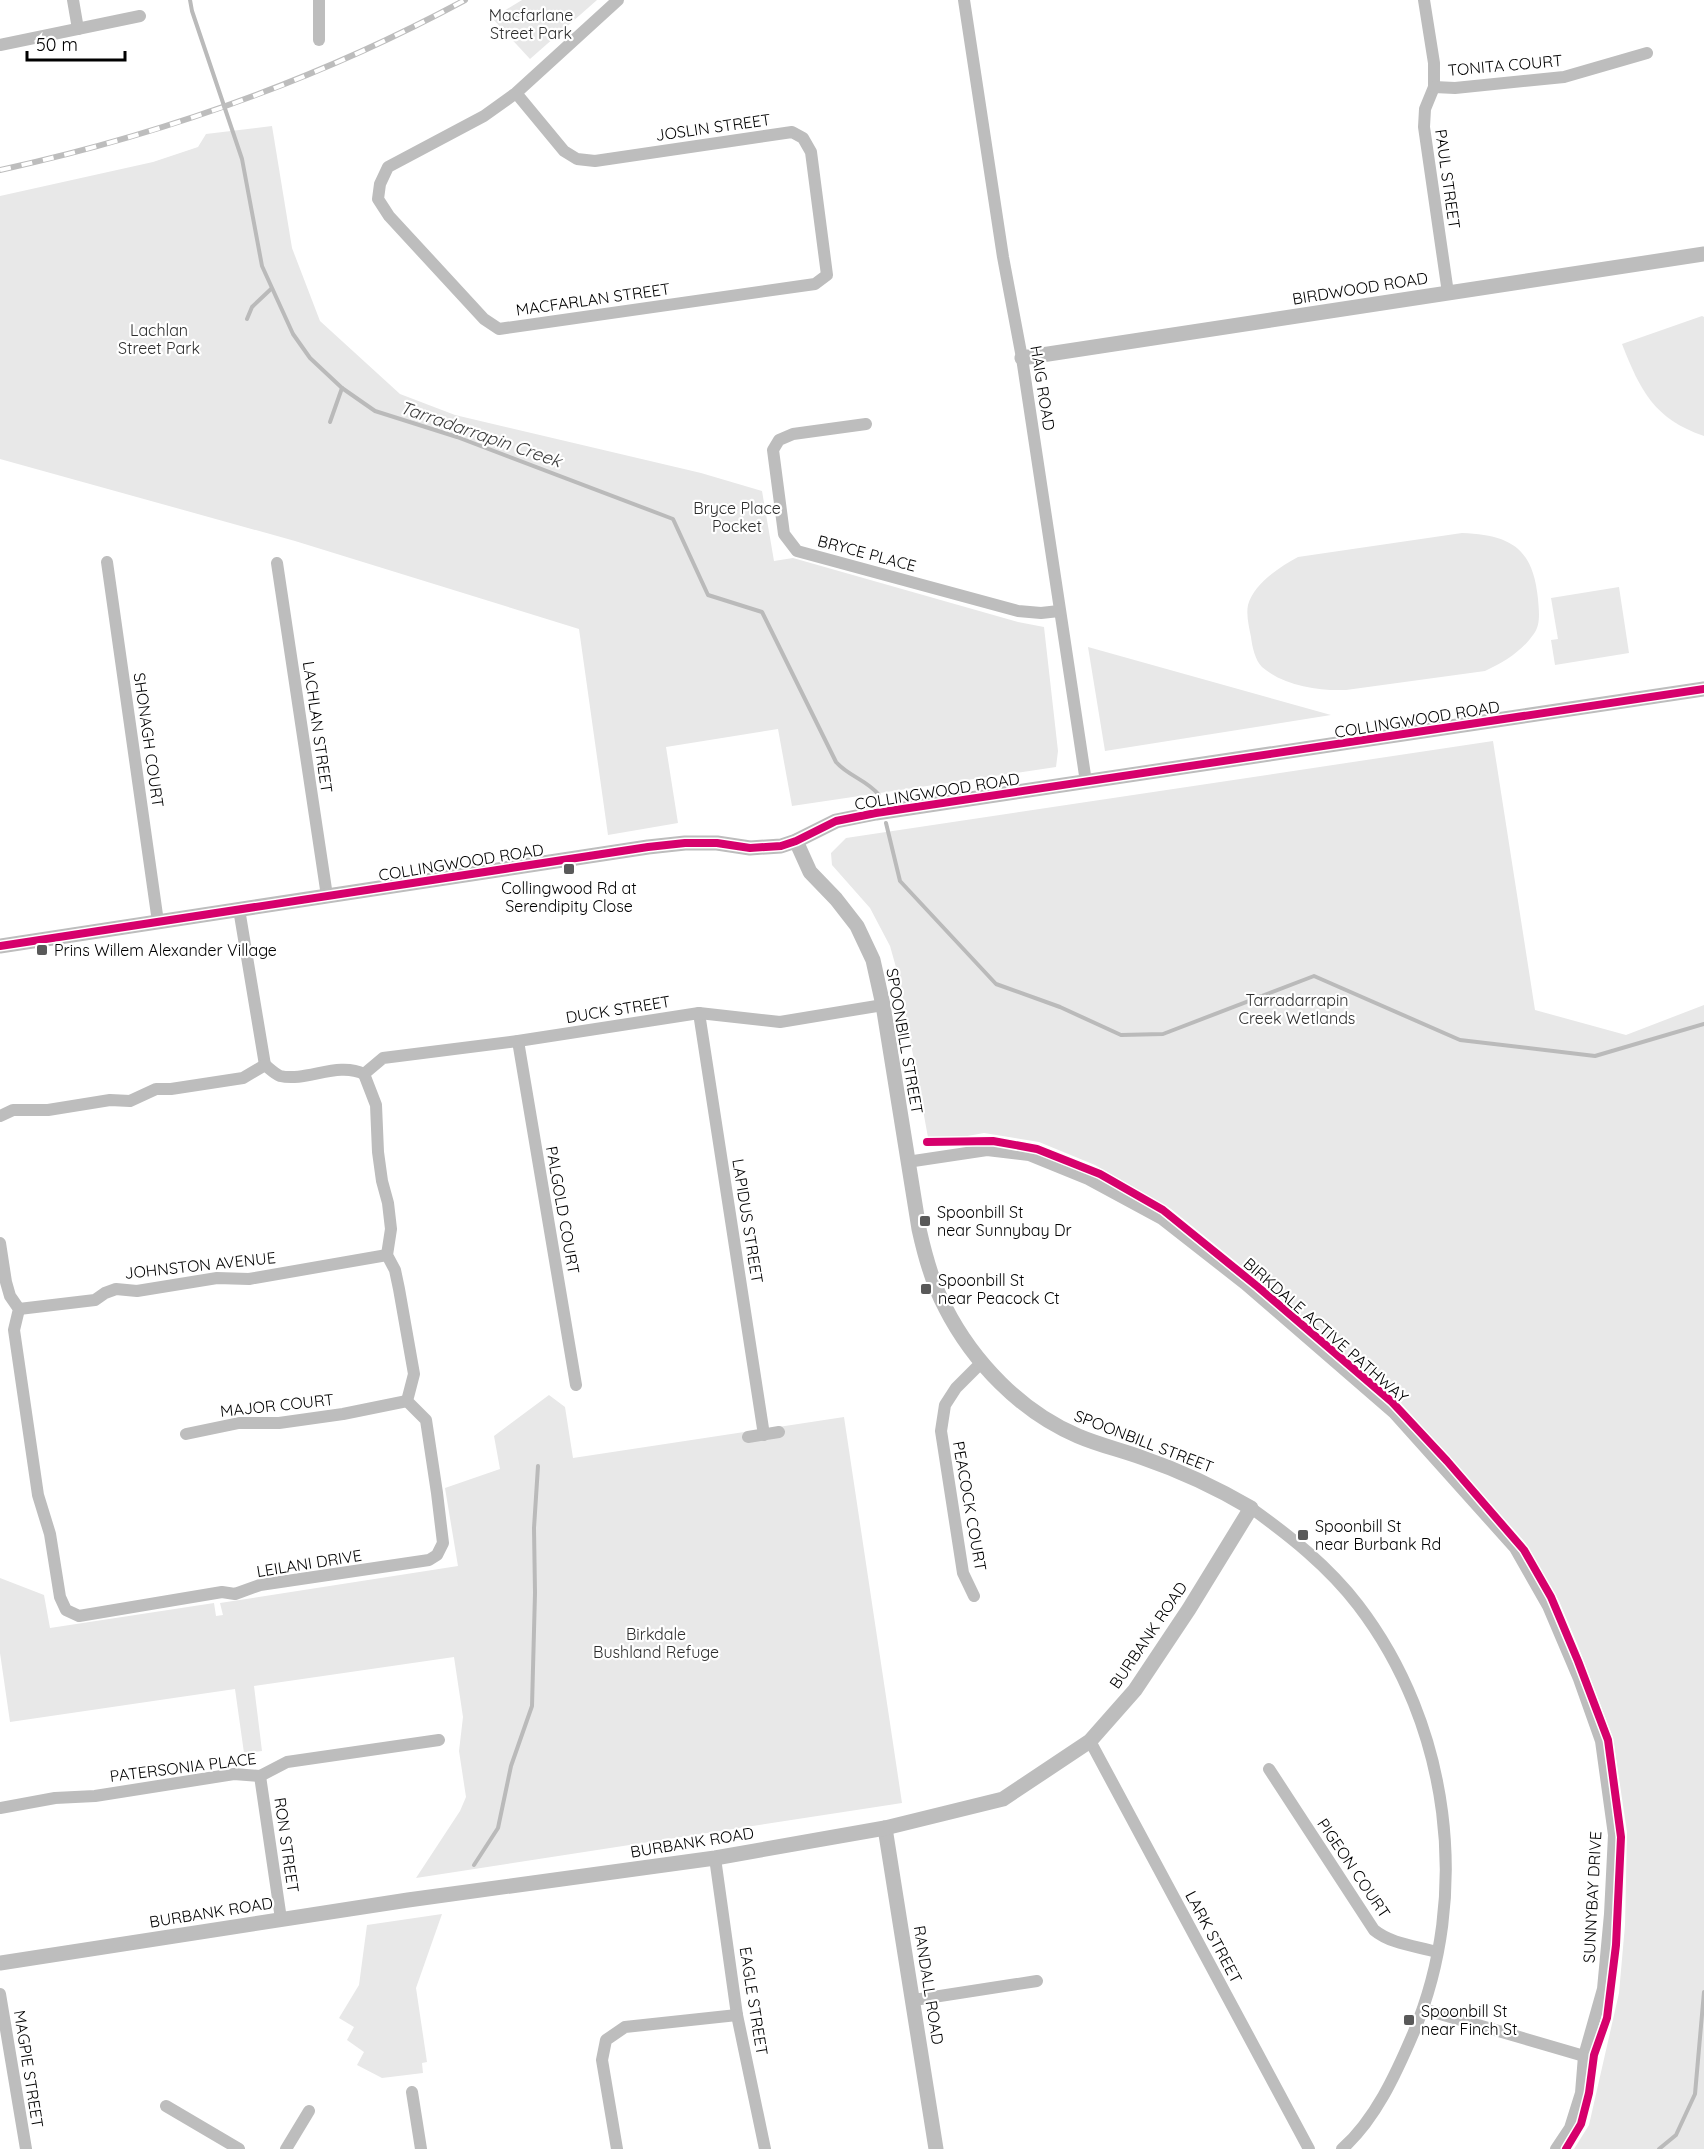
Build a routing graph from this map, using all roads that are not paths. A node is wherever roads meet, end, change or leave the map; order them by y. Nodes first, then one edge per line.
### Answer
1 (73, 0) edge
2 (319, 0) edge
3 (618, 0) edge
4 (964, 0) edge
5 (1424, 0) edge
6 (140, 16) dead end
7 (78, 29) junction
8 (319, 40) dead end
9 (0, 45) edge
10 (1647, 53) dead end
11 (1434, 87) junction
12 (516, 93) junction
13 (1704, 254) edge
14 (826, 275) joint
15 (1448, 293) junction
16 (1022, 358) junction
17 (867, 424) dead end
18 (107, 562) dead end
19 (277, 563) dead end
20 (1059, 611) junction
21 (1704, 689) edge
22 (1086, 782) junction
23 (796, 841) junction
24 (327, 896) junction
25 (239, 909) junction
26 (158, 922) junction
27 (0, 946) edge
28 (883, 1005) junction
29 (699, 1013) junction
30 (518, 1041) junction
31 (265, 1065) junction
32 (364, 1074) junction
33 (0, 1116) edge
34 (907, 1162) junction
35 (0, 1243) edge
36 (387, 1255) junction
37 (19, 1309) junction
38 (982, 1362) junction
39 (576, 1385) dead end
40 (407, 1401) junction
41 (779, 1432) dead end
42 (186, 1434) dead end
43 (764, 1435) junction
44 (748, 1437) dead end
45 (1251, 1508) junction
46 (974, 1596) dead end
47 (440, 1740) dead end
48 (1090, 1741) junction
49 (1269, 1769) dead end
50 (260, 1776) junction
51 (0, 1808) edge
52 (885, 1828) junction
53 (716, 1858) junction
54 (281, 1920) junction
55 (1437, 1952) junction
56 (0, 1963) edge
57 (1037, 1981) dead end
58 (0, 1994) edge
59 (914, 2000) junction
60 (1423, 2009) junction
61 (737, 2015) junction
62 (1584, 2056) junction
63 (412, 2092) dead end
64 (166, 2106) dead end
65 (309, 2111) dead end
66 (26, 2149) edge
67 (239, 2149) edge
68 (286, 2149) edge
69 (420, 2149) edge
70 (617, 2149) edge
71 (765, 2149) edge
72 (936, 2149) edge
73 (1309, 2149) edge
74 (1342, 2149) edge
75 (1556, 2149) edge

1 - 7 street
2 - 8 street
3 - 12 street, MACFARLAN STREET
4 - 16 street, HAIG ROAD
5 - 11 street, PAUL STREET
6 - 7 street
7 - 9 street
10 - 11 street, TONITA COURT
11 - 15 street, PAUL STREET
12 - 14 street, JOSLIN STREET
12 - 14 street, MACFARLAN STREET
13 - 15 street, BIRDWOOD ROAD
15 - 16 street, BIRDWOOD ROAD
16 - 20 street, HAIG ROAD
17 - 20 street, BRYCE PLACE
18 - 26 street, SHONAGH COURT
19 - 24 street, LACHLAN STREET
20 - 22 street, HAIG ROAD
21 - 22 street, COLLINGWOOD ROAD
22 - 23 street, COLLINGWOOD ROAD
23 - 24 street, COLLINGWOOD ROAD
23 - 28 street, SPOONBILL STREET
24 - 25 street, COLLINGWOOD ROAD
25 - 26 street, COLLINGWOOD ROAD
25 - 31 street
26 - 27 street, COLLINGWOOD ROAD
28 - 29 street, DUCK STREET
28 - 34 street, SPOONBILL STREET
29 - 30 street, DUCK STREET
29 - 43 street, LAPIDUS STREET
30 - 32 street, DUCK STREET
30 - 39 street, PALGOLD COURT
31 - 32 street
31 - 33 street
32 - 36 street
34 - 38 street, SPOONBILL STREET
34 - 62 street, SUNNYBAY DRIVE
35 - 37 street
36 - 37 street, JOHNSTON AVENUE
36 - 40 street
37 - 40 street, LEILANI DRIVE
38 - 45 street, SPOONBILL STREET
38 - 46 street, PEACOCK COURT
40 - 42 street, MAJOR COURT
41 - 43 street
43 - 44 street
45 - 48 street, BURBANK ROAD
45 - 55 street, SPOONBILL STREET
47 - 50 street, PATERSONIA PLACE
48 - 52 street, BURBANK ROAD
48 - 73 street, LARK STREET
49 - 55 street, PIGEON COURT
50 - 51 street, PATERSONIA PLACE
50 - 54 street, RON STREET
52 - 53 street, BURBANK ROAD
52 - 59 street, RANDALL ROAD
53 - 54 street, BURBANK ROAD
53 - 61 street, EAGLE STREET
54 - 56 street, BURBANK ROAD
55 - 60 street, SPOONBILL STREET
57 - 59 street
58 - 66 street, MAGPIE STREET
59 - 72 street, RANDALL ROAD
60 - 62 street
60 - 74 street, SPOONBILL STREET
61 - 70 street
61 - 71 street, EAGLE STREET
62 - 75 street, SUNNYBAY DRIVE
63 - 69 street
64 - 67 street
65 - 68 street

